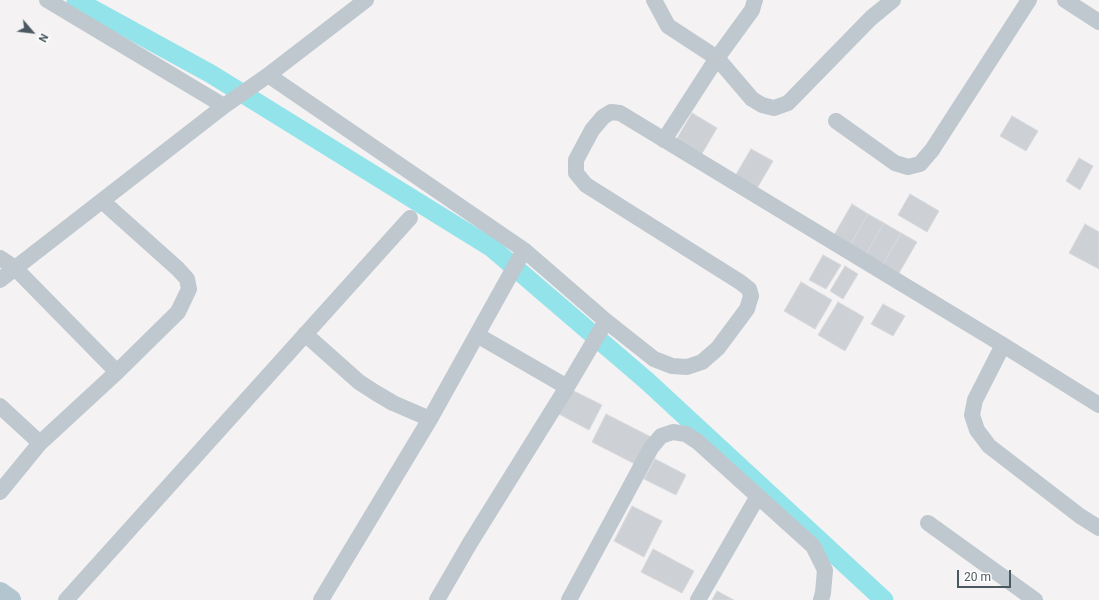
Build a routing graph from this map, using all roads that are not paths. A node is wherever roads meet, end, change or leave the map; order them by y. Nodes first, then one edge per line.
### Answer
1 (47, 0) edge
2 (366, 0) edge
3 (654, 0) edge
4 (755, 0) edge
5 (893, 0) edge
6 (1028, 0) edge
7 (1065, 0) edge
8 (1099, 22) edge
9 (717, 58) junction
10 (267, 75) junction
11 (224, 106) junction
12 (836, 121) dead end
13 (664, 140) junction
14 (102, 201) junction
15 (410, 218) dead end
16 (523, 250) junction
17 (0, 258) edge
18 (15, 268) junction
19 (0, 280) edge
20 (605, 322) junction
21 (305, 334) junction
22 (477, 335) junction
23 (1003, 345) junction
24 (117, 372) junction
25 (567, 387) junction
26 (1099, 405) edge
27 (0, 406) edge
28 (430, 419) junction
29 (40, 443) junction
30 (0, 492) edge
31 (758, 496) junction
32 (928, 523) dead end
33 (1099, 528) edge
34 (0, 593) edge
35 (10, 600) edge
36 (66, 600) edge
37 (321, 600) edge
38 (438, 600) edge
39 (569, 600) edge
40 (698, 600) edge
41 (821, 600) edge
42 (1035, 600) edge

1 - 11 street
2 - 10 street
3 - 9 street
4 - 9 street
5 - 9 street
6 - 12 street
7 - 8 street
9 - 13 street
10 - 11 street
10 - 16 street
11 - 14 street
13 - 20 street
13 - 23 street
14 - 18 street
14 - 24 street
15 - 21 street
16 - 20 street
16 - 22 street
17 - 18 street
18 - 19 street
18 - 24 street
20 - 25 street
21 - 28 street
21 - 36 street
22 - 25 street
22 - 28 street
23 - 26 street
23 - 33 street
24 - 29 street
25 - 38 street
27 - 29 street
28 - 37 street
29 - 30 street
31 - 39 street
31 - 40 street
31 - 41 street
32 - 42 street
34 - 35 main road

